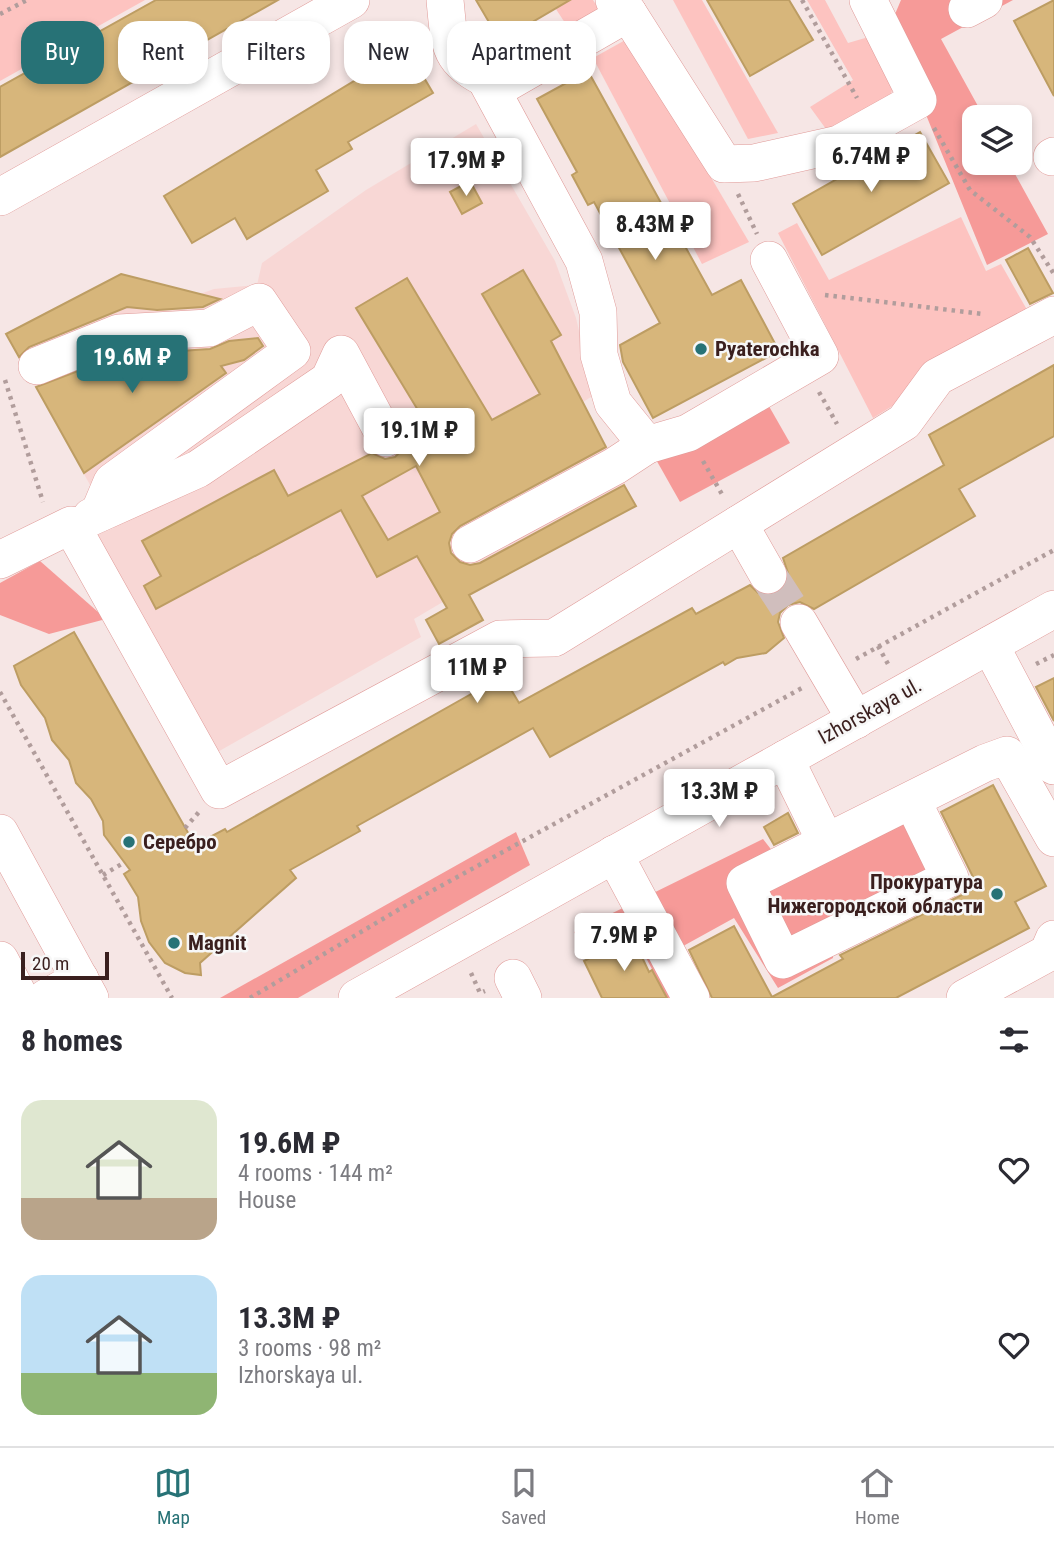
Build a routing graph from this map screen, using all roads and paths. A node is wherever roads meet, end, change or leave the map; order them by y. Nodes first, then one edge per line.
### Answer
1 (27, 0) edge
2 (351, 0) edge
3 (445, 0) edge
4 (802, 0) edge
5 (867, 0) edge
6 (621, 7) edge
7 (0, 14) edge
8 (596, 23) edge
9 (447, 24) edge
10 (488, 84) edge
11 (918, 100) junction
12 (873, 126) junction
13 (724, 164) junction
14 (0, 197) edge
15 (1054, 274) edge
16 (777, 275) junction
17 (1054, 314) edge
18 (988, 315) dead end
19 (21, 371) joint
20 (386, 438) dead end
21 (647, 445) junction
22 (74, 524) junction
23 (739, 524) junction
24 (470, 544) dead end
25 (1054, 550) edge
26 (0, 560) edge
27 (768, 575) tunnel mouth
28 (1054, 609) edge
29 (799, 623) tunnel mouth
30 (990, 645) junction
31 (829, 674) junction
32 (0, 692) edge
33 (856, 720) junction
34 (785, 759) junction
35 (1054, 766) edge
36 (912, 800) junction
37 (0, 833) edge
38 (1054, 838) edge
39 (826, 842) junction
40 (614, 854) junction
41 (125, 862) dead end
42 (103, 875) junction
43 (1054, 939) edge
44 (0, 960) edge
45 (85, 989) edge
46 (20, 998) edge
47 (46, 998) edge
48 (172, 998) edge
49 (250, 998) edge
50 (357, 998) edge
51 (691, 998) edge
52 (965, 998) edge

1 - 7 path
2 - 14 street
3 - 9 street
4 - 12 path
5 - 11 street
6 - 8 street
6 - 13 street
10 - 21 street
11 - 12 street
11 - 15 path
12 - 13 street
13 - 16 path
16 - 18 path
16 - 21 street
17 - 23 street
19 - 22 path
19 - 22 street
20 - 22 street
21 - 24 street
22 - 23 street
22 - 26 street
23 - 27 street
25 - 31 path
28 - 30 street, Izhorskaya ul.
29 - 31 street
30 - 33 street, Izhorskaya ul.
30 - 35 street
31 - 33 street
31 - 49 path
32 - 42 path
33 - 34 street, Izhorskaya ul.
34 - 39 street
34 - 40 street, Izhorskaya ul.
36 - 38 street
36 - 39 street
36 - 39 street
37 - 45 street
40 - 50 street, Izhorskaya ul.
40 - 51 street
41 - 42 path
42 - 48 path
43 - 52 street
44 - 46 street
45 - 47 street

